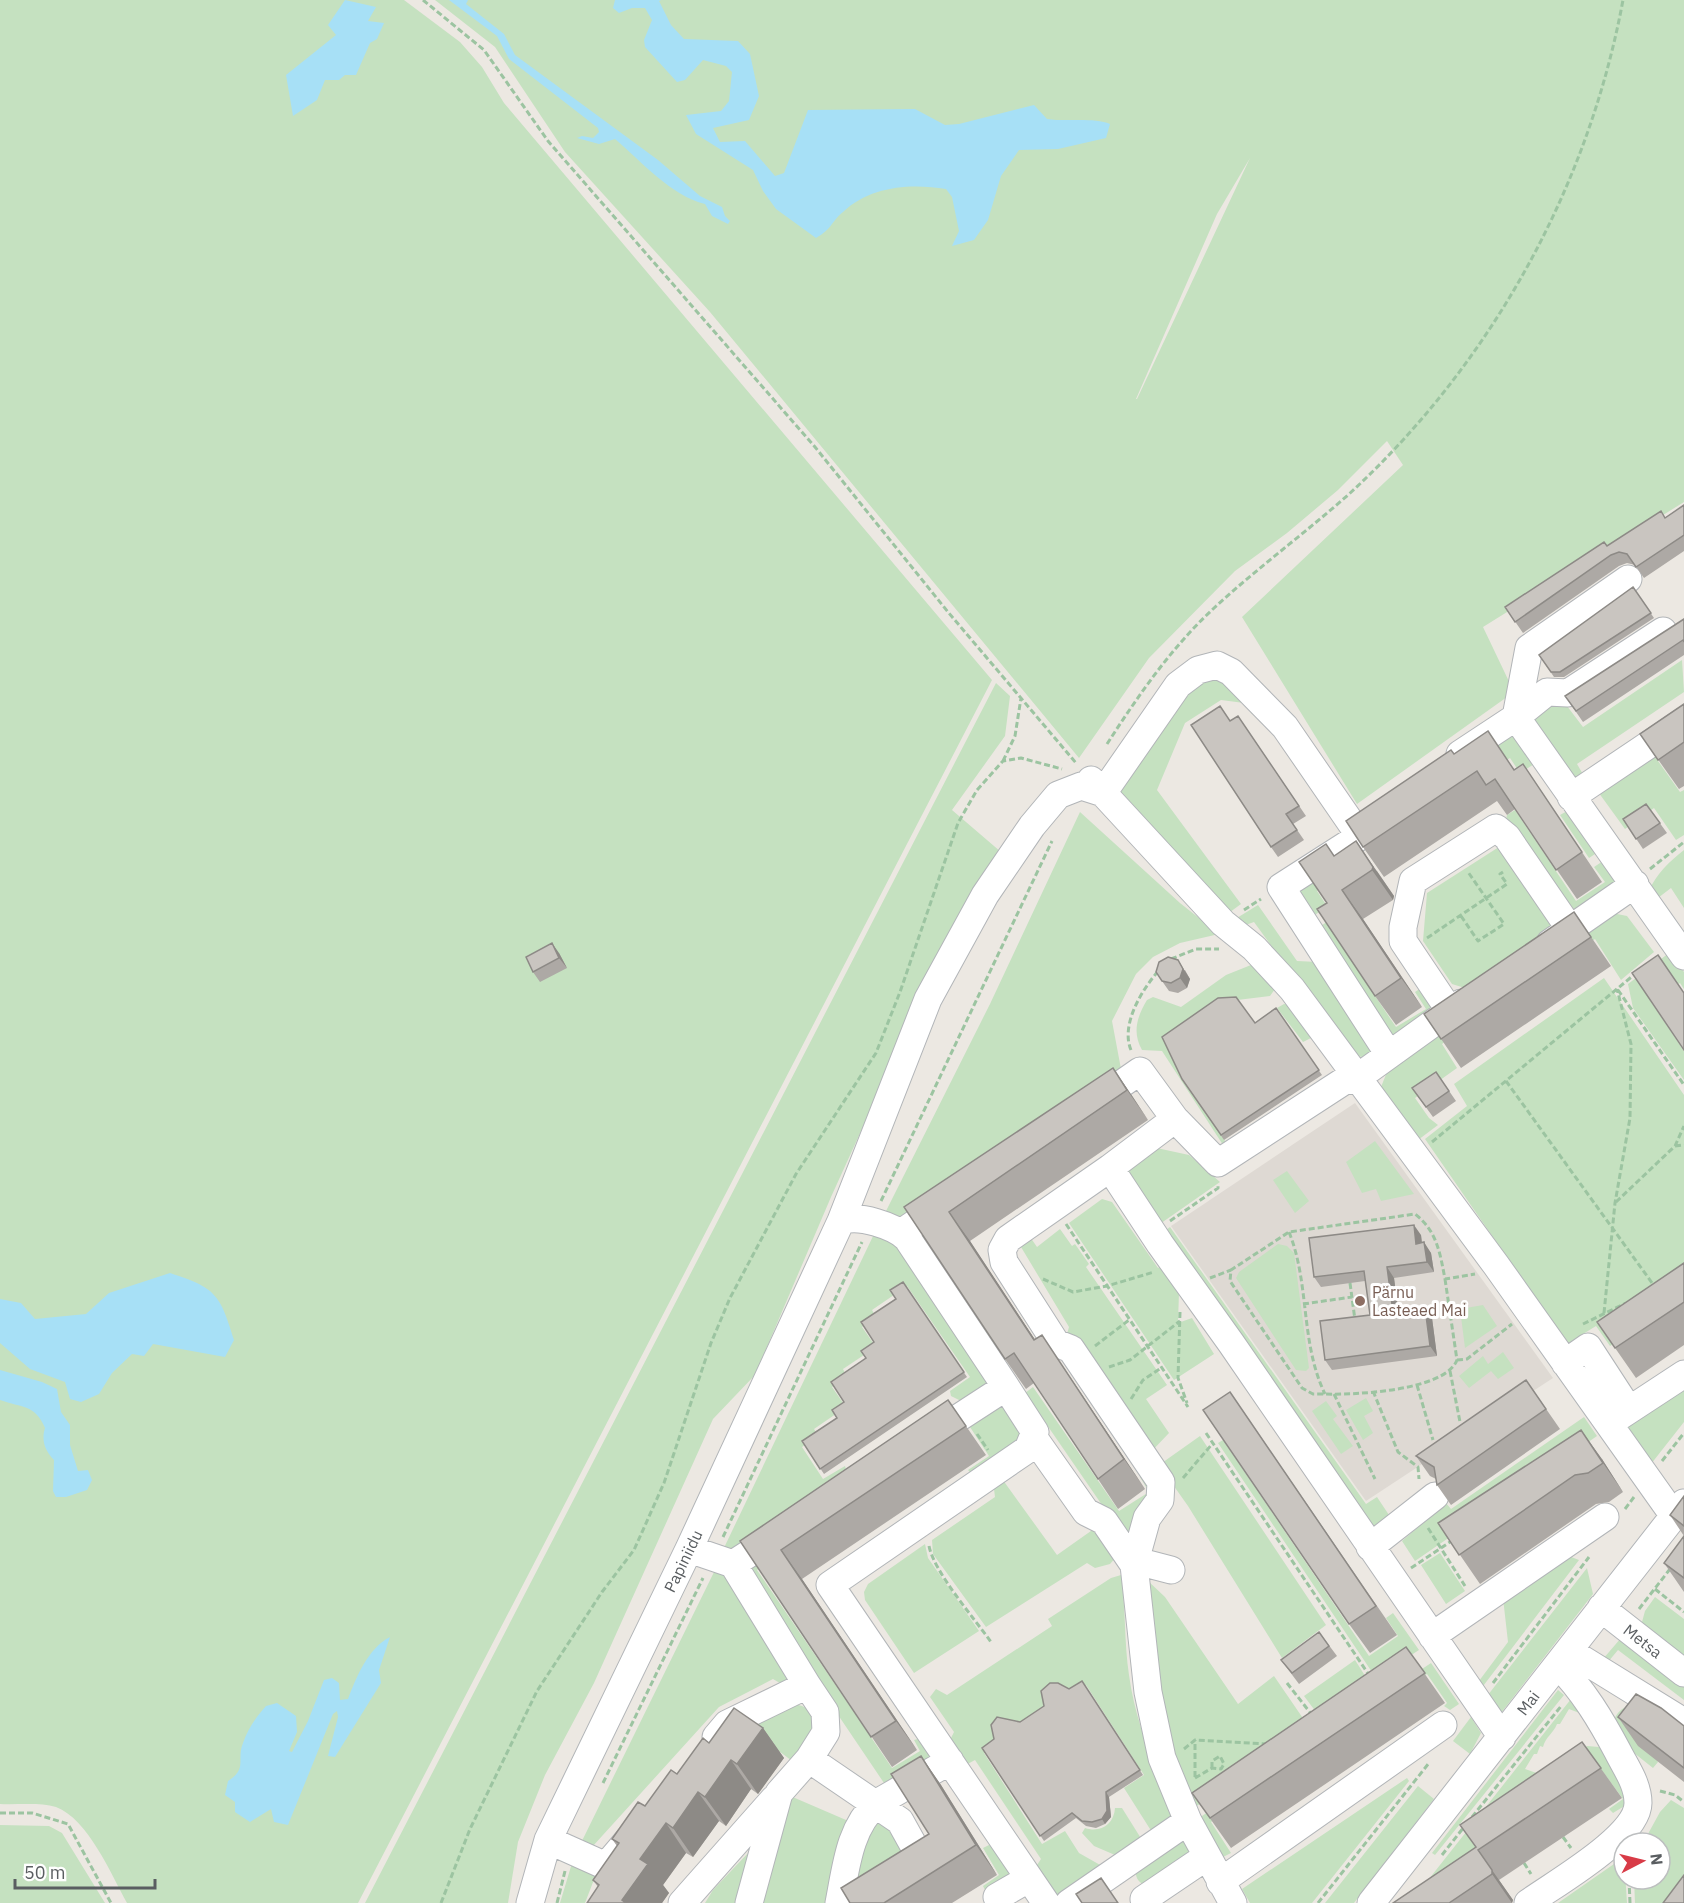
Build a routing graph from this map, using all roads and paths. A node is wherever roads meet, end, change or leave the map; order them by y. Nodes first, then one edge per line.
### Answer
1 (423, 0) edge
2 (1623, 0) edge
3 (1629, 579) dead end
4 (1663, 631) edge
5 (1021, 698) junction
6 (1516, 717) junction
7 (1684, 721) edge
8 (1003, 761) junction
9 (1443, 765) edge
10 (1095, 784) junction
11 (1571, 797) junction
12 (1397, 813) edge
13 (1360, 836) junction
14 (1054, 837) dead end
15 (1684, 842) edge
16 (1455, 853) junction
17 (1509, 868) dead end
18 (1634, 883) junction
19 (1281, 887) junction
20 (1486, 898) junction
21 (1461, 915) junction
22 (1222, 923) junction
23 (1570, 929) junction
24 (1423, 941) dead end
25 (1254, 948) junction
26 (1684, 957) edge
27 (1527, 958) edge
28 (1168, 960) edge
29 (1161, 967) edge
30 (1641, 968) edge
31 (1617, 988) junction
32 (1480, 990) edge
33 (1450, 1011) junction
34 (1388, 1053) junction
35 (1140, 1071) junction
36 (1357, 1078) junction
37 (1506, 1081) junction
38 (1684, 1085) edge
39 (1073, 1117) edge
40 (1175, 1119) junction
41 (1684, 1126) edge
42 (1684, 1145) edge
43 (1675, 1146) junction
44 (1415, 1156) junction
45 (1218, 1163) junction
46 (1110, 1168) junction
47 (967, 1188) edge
48 (1615, 1203) junction
49 (1054, 1207) junction
50 (841, 1221) junction
51 (871, 1223) junction
52 (1612, 1231) junction
53 (1289, 1232) junction
54 (901, 1233) junction
55 (1159, 1258) junction
56 (1496, 1266) junction
57 (1039, 1277) dead end
58 (1445, 1279) junction
59 (1350, 1283) edge
60 (1665, 1284) edge
61 (1107, 1287) junction
62 (1352, 1297) junction
63 (1635, 1299) edge
64 (1303, 1304) junction
65 (1180, 1310) dead end
66 (1527, 1310) junction
67 (1604, 1313) junction
68 (1129, 1320) junction
69 (1180, 1321) junction
70 (1356, 1328) edge
71 (1549, 1340) junction
72 (1147, 1347) junction
73 (1457, 1360) junction
74 (1161, 1368) junction
75 (1085, 1370) junction
76 (1450, 1371) junction
77 (1684, 1374) edge
78 (1417, 1385) junction
79 (1006, 1387) junction
80 (1373, 1391) junction
81 (1325, 1394) junction
82 (1334, 1394) junction
83 (963, 1414) junction
84 (1619, 1417) junction
85 (1119, 1419) junction
86 (1460, 1422) edge
87 (1206, 1433) edge
88 (1684, 1433) edge
89 (1034, 1438) junction
90 (1433, 1440) dead end
91 (1213, 1443) junction
92 (910, 1449) edge
93 (1375, 1479) dead end
94 (1647, 1479) junction
95 (981, 1483) junction
96 (1162, 1492) junction
97 (1429, 1501) joint
98 (1679, 1509) edge
99 (1612, 1516) joint
100 (924, 1522) junction
101 (796, 1523) edge
102 (1460, 1535) edge
103 (1370, 1546) junction
104 (1441, 1548) junction
105 (1595, 1548) dead end
106 (688, 1549) junction
107 (734, 1564) junction
108 (1134, 1565) junction
109 (1171, 1570) dead end
110 (1393, 1580) junction
111 (1655, 1589) dead end
112 (1478, 1605) junction
113 (1601, 1608) junction
114 (1684, 1611) edge
115 (1432, 1636) junction
116 (991, 1642) dead end
117 (1563, 1658) junction
118 (1684, 1673) edge
119 (1372, 1679) edge
120 (1287, 1683) dead end
121 (807, 1685) junction
122 (1479, 1703) junction
123 (1315, 1719) edge
124 (1684, 1722) edge
125 (1443, 1725) dead end
126 (1502, 1737) junction
127 (1195, 1740) dead end
128 (1273, 1744) edge
129 (702, 1754) edge
130 (809, 1759) junction
131 (1432, 1760) dead end
132 (950, 1761) junction
133 (1212, 1768) junction
134 (1195, 1778) dead end
135 (779, 1793) junction
136 (877, 1803) junction
137 (0, 1813) edge
138 (1188, 1821) junction
139 (643, 1822) edge
140 (548, 1840) junction
141 (1206, 1857) junction
142 (1123, 1867) junction
143 (1028, 1879) junction
144 (1227, 1893) edge
145 (997, 1897) dead end
146 (1145, 1901) edge
147 (111, 1903) edge
148 (441, 1903) edge
149 (530, 1903) edge
150 (682, 1903) edge
151 (749, 1903) edge
152 (839, 1903) edge
153 (851, 1903) edge
154 (1046, 1903) edge
155 (1069, 1903) edge
156 (1318, 1903) edge
157 (1371, 1903) edge
158 (1528, 1903) edge

1 - 5 path
2 - 10 path
3 - 6 street
4 - 6 street
5 - 8 path
5 - 10 path
6 - 9 street
6 - 11 street
7 - 11 street
8 - 10 path
8 - 148 path
10 - 13 street
10 - 22 street
10 - 50 street, Papiniidu
11 - 18 street
12 - 13 street
13 - 19 street
14 - 51 path
15 - 18 path
16 - 20 path
16 - 23 street
16 - 33 street
17 - 20 path
18 - 23 street
18 - 26 street
19 - 22 path
19 - 34 street
20 - 21 path
20 - 21 path
21 - 24 path
22 - 25 street
23 - 27 street
25 - 28 path
25 - 36 street
29 - 35 path
30 - 31 path
31 - 37 path
31 - 38 path
31 - 48 path
32 - 33 street
33 - 34 street
34 - 36 street
35 - 39 street
35 - 40 street
36 - 44 street
36 - 45 street
37 - 44 path
37 - 52 path
40 - 45 street
40 - 46 street
41 - 43 path
42 - 43 path
43 - 48 path
44 - 56 street
45 - 55 path
46 - 49 street
46 - 55 street
47 - 54 street
48 - 52 path
49 - 61 path
49 - 75 street
50 - 51 street
50 - 106 street, Papiniidu
51 - 54 street
52 - 60 path
52 - 67 path
53 - 58 path
53 - 64 path
53 - 81 path
54 - 79 street
55 - 61 path
55 - 103 street
56 - 58 path
56 - 66 street
57 - 61 path
58 - 73 path
59 - 62 path
61 - 68 path
62 - 64 path
62 - 70 path
63 - 67 path
64 - 81 path
65 - 69 path
66 - 71 street
66 - 73 path
67 - 71 path
68 - 72 path
68 - 75 path
69 - 72 path
69 - 74 path
71 - 84 street
72 - 74 path
72 - 75 path
73 - 76 path
74 - 85 path
75 - 85 street
76 - 78 path
76 - 86 path
77 - 84 street
78 - 80 path
78 - 90 path
79 - 83 street
79 - 89 street
80 - 82 path
80 - 97 path
81 - 82 path
82 - 93 path
83 - 92 street
83 - 95 path
84 - 94 street
85 - 96 street
87 - 91 path
88 - 94 path
89 - 95 street
89 - 108 street
91 - 96 path
91 - 119 path
94 - 98 street
94 - 99 path
95 - 100 street
96 - 108 street
97 - 103 street
98 - 113 street, Mai
99 - 112 street
100 - 116 path
100 - 132 street
101 - 107 street
102 - 104 path
103 - 110 street
104 - 110 path
104 - 112 path
105 - 122 path
106 - 107 street
106 - 140 street, Papiniidu
107 - 121 street
108 - 109 street
108 - 138 street
110 - 115 street
111 - 114 path
112 - 115 street
113 - 117 street, Mai
113 - 118 street, Metsa
115 - 122 street
117 - 124 street
117 - 126 street, Mai
117 - 158 street
120 - 123 path
121 - 129 street
121 - 130 street
122 - 126 street
125 - 144 street
126 - 157 street, Mai
127 - 128 path
130 - 135 street
130 - 136 street
131 - 156 path
132 - 136 street
132 - 143 street
133 - 133 path
133 - 134 path
135 - 150 street
135 - 151 street
136 - 152 street
136 - 153 street
137 - 147 path
138 - 141 street
138 - 142 street
139 - 140 street
140 - 149 street, Papiniidu
141 - 144 street
141 - 146 street
142 - 146 street
142 - 155 street
143 - 145 street
143 - 154 street

